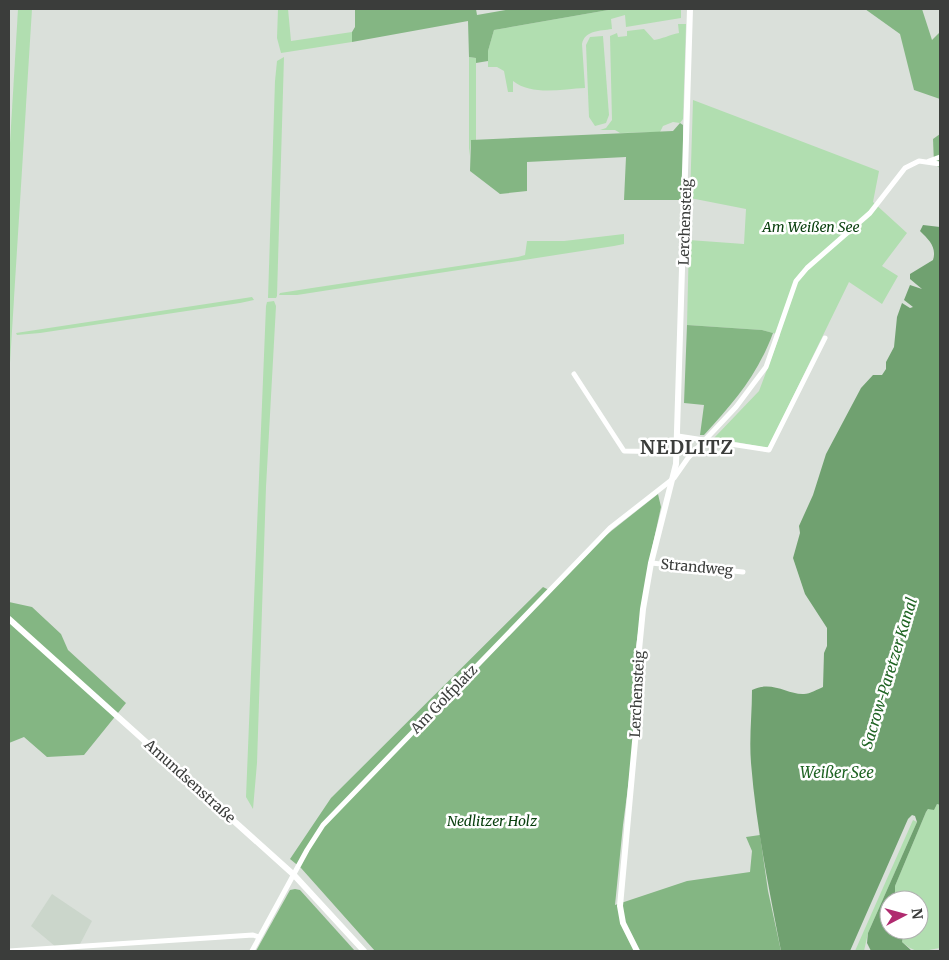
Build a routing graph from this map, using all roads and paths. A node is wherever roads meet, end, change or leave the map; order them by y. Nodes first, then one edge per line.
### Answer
1 (690, 9) edge
2 (940, 157) edge
3 (929, 161) junction
4 (940, 164) edge
5 (825, 338) dead end
6 (574, 374) dead end
7 (678, 436) junction
8 (708, 439) junction
9 (677, 452) junction
10 (674, 478) junction
11 (651, 563) junction
12 (743, 572) dead end
13 (9, 619) edge
14 (294, 875) junction
15 (259, 937) junction
16 (9, 951) edge
17 (252, 951) edge
18 (364, 951) edge
19 (637, 951) edge

1 - 7 street, Lerchensteig
2 - 3 street, Am Golfplatz
3 - 4 street
3 - 8 street, Am Golfplatz
5 - 8 street
6 - 9 street
7 - 8 street
7 - 9 street, Lerchensteig
8 - 10 street, Am Golfplatz
9 - 10 street, Lerchensteig
10 - 11 street, Lerchensteig
10 - 14 street, Am Golfplatz
11 - 12 street, Strandweg
11 - 19 street, Lerchensteig
13 - 14 street, Amundsenstraße
14 - 15 street, Am Golfplatz
14 - 18 street, Amundsenstraße
15 - 16 street
15 - 17 street, Am Golfplatz

